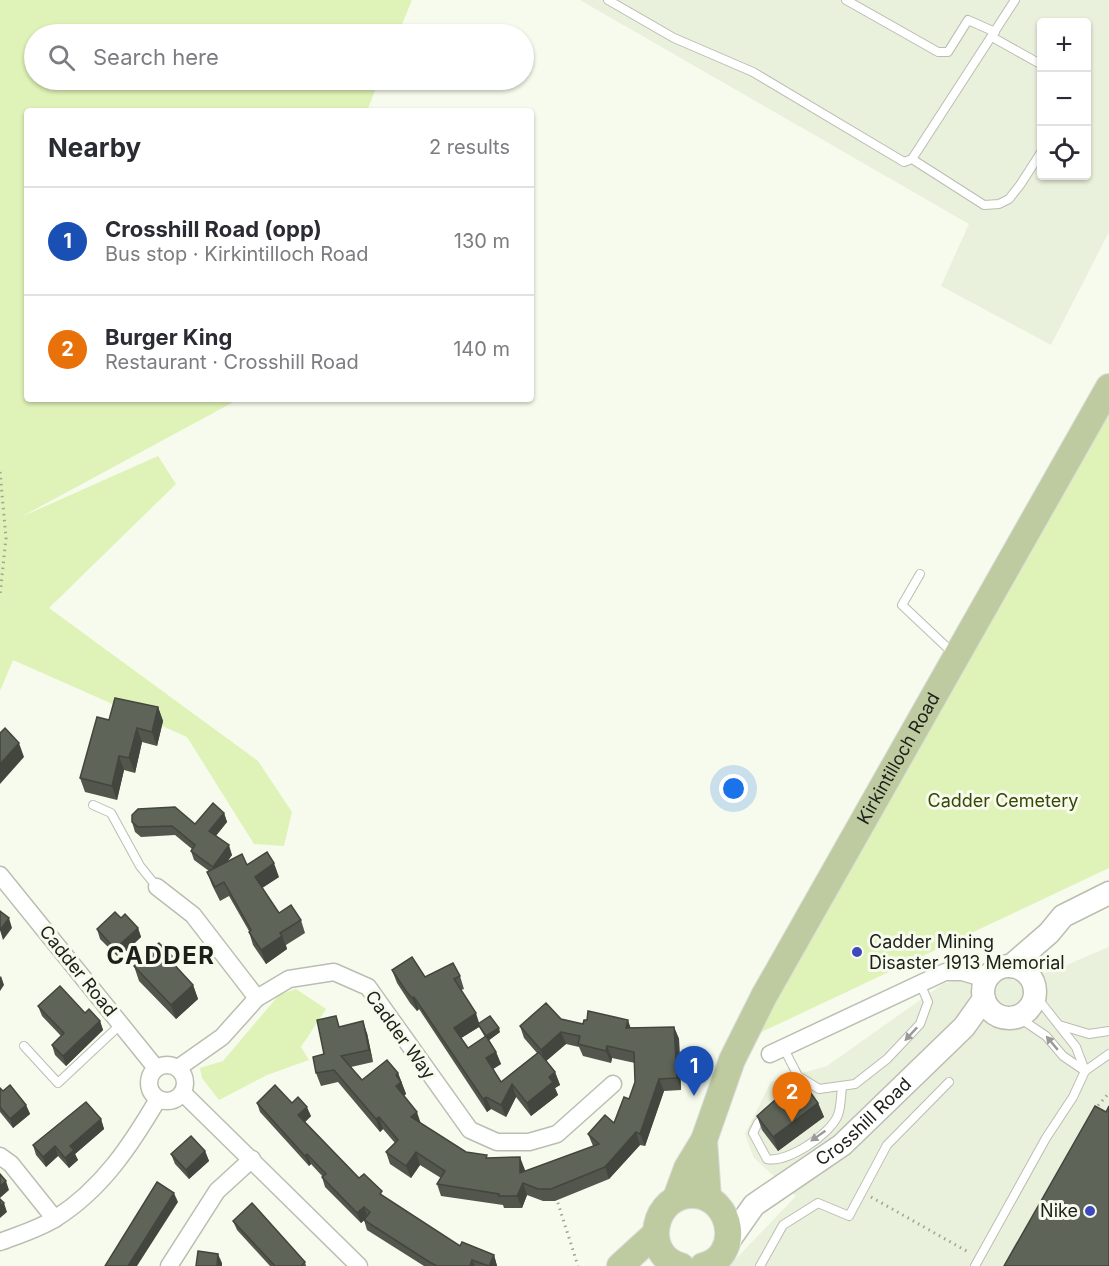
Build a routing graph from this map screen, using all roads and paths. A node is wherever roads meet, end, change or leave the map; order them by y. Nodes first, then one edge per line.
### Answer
1 (608, 0) edge
2 (846, 0) edge
3 (1016, 0) edge
4 (993, 34) junction
5 (1037, 63) edge
6 (1037, 157) edge
7 (912, 159) junction
8 (1109, 387) edge
9 (0, 471) edge
10 (920, 574) dead end
11 (0, 595) edge
12 (957, 658) junction
13 (93, 806) dead end
14 (0, 875) edge
15 (157, 887) joint
16 (1109, 893) edge
17 (1049, 933) junction
18 (1011, 966) junction
19 (920, 982) junction
20 (1034, 988) junction
21 (257, 998) junction
22 (996, 1002) junction
23 (121, 1024) junction
24 (1059, 1025) junction
25 (1109, 1031) edge
26 (24, 1046) dead end
27 (777, 1051) joint
28 (1109, 1054) edge
29 (156, 1068) junction
30 (178, 1068) junction
31 (1085, 1071) junction
32 (950, 1082) dead end
33 (613, 1084) dead end
34 (842, 1086) junction
35 (183, 1093) junction
36 (1109, 1093) edge
37 (158, 1099) junction
38 (775, 1109) edge
39 (1090, 1117) edge
40 (704, 1140) junction
41 (0, 1156) edge
42 (252, 1159) junction
43 (553, 1192) edge
44 (862, 1192) junction
45 (676, 1198) junction
46 (715, 1204) junction
47 (754, 1206) junction
48 (55, 1219) junction
49 (655, 1234) junction
50 (0, 1242) edge
51 (728, 1242) junction
52 (977, 1262) edge
53 (169, 1266) edge
54 (359, 1266) edge
55 (578, 1266) edge
56 (621, 1266) edge
57 (678, 1266) edge
58 (703, 1266) edge
59 (760, 1266) edge

1 - 7 lane
2 - 4 lane
3 - 4 lane
4 - 5 lane
4 - 7 lane
6 - 7 lane
8 - 12 main road, Kirkintilloch Road
9 - 11 path
10 - 12 lane
12 - 40 main road, Kirkintilloch Road
13 - 15 lane
14 - 23 street, Cadder Road
15 - 21 street
16 - 17 main road
17 - 18 main road
17 - 20 main road
18 - 20 main road
18 - 22 main road, Crosshill Road
19 - 22 street
19 - 27 street
19 -> 34 lane
20 - 22 main road
20 - 24 lane
21 - 30 street, Cadder Way
21 - 33 street, Cadder Way
31 -> 22 lane
22 - 47 main road, Crosshill Road
23 - 26 lane
23 - 29 street, Cadder Road
24 - 25 lane
24 - 31 lane
27 - 34 lane
28 - 31 lane
29 - 30 street
29 - 37 street
30 - 35 street
31 - 52 lane
32 - 44 lane
34 -> 38 lane
35 - 37 street
35 - 42 street
36 - 39 path
37 - 48 street
40 - 45 main road, Kirkintilloch Road
40 - 46 main road, Kirkintilloch Road
41 - 48 street
42 - 53 street
42 - 54 street
43 - 55 path
44 - 52 path
44 - 59 lane
45 - 46 main road
45 - 49 main road, Kirkintilloch Road
46 - 47 main road, Crosshill Road
46 - 51 main road, Kirkintilloch Road
47 - 51 main road, Crosshill Road
48 - 50 street
49 - 56 main road
49 - 57 main road
51 - 58 main road

